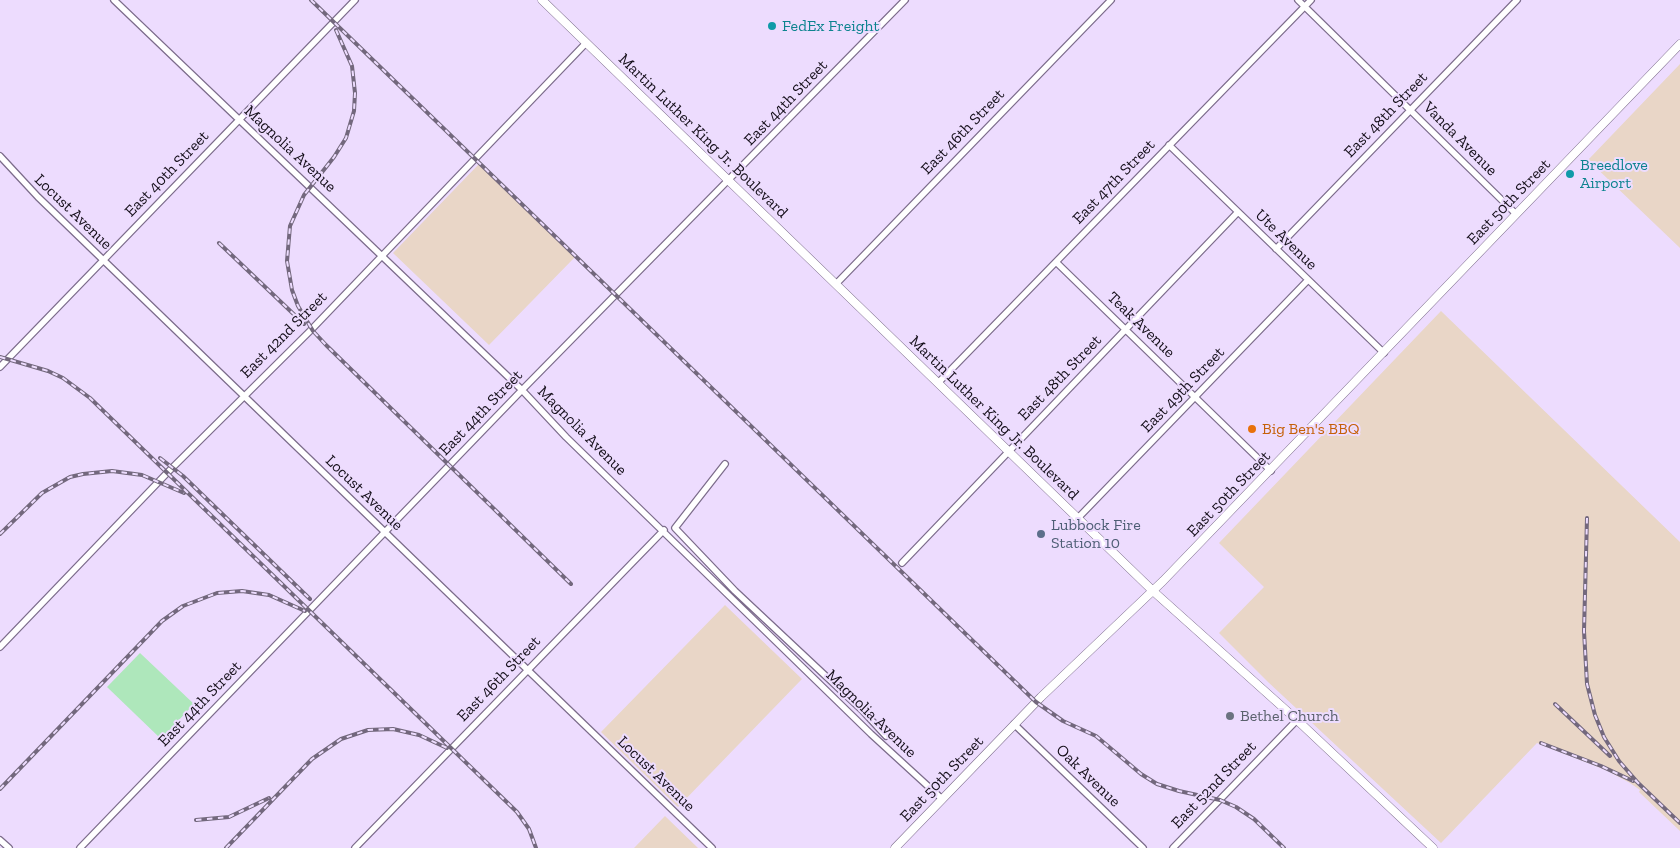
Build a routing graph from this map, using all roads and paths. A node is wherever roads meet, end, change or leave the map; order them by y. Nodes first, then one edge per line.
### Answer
1 (114, 0) edge
2 (354, 0) edge
3 (542, 0) edge
4 (905, 0) edge
5 (1111, 0) edge
6 (1298, 0) edge
7 (1311, 0) edge
8 (1517, 0) edge
9 (1304, 7) junction
10 (586, 42) junction
11 (1680, 44) edge
12 (1410, 110) junction
13 (239, 119) junction
14 (1169, 146) junction
15 (0, 156) edge
16 (727, 180) junction
17 (1238, 212) junction
18 (1516, 214) junction
19 (1276, 248) junction
20 (381, 255) junction
21 (103, 260) junction
22 (1056, 262) junction
23 (1308, 280) junction
24 (836, 284) junction
25 (1126, 329) junction
26 (1384, 353) junction
27 (0, 366) edge
28 (938, 383) junction
29 (522, 390) junction
30 (243, 396) junction
31 (1195, 397) junction
32 (1008, 451) junction
33 (725, 464) dead end
34 (1271, 471) junction
35 (1078, 518) junction
36 (664, 530) junction
37 (385, 532) junction
38 (902, 563) dead end
39 (1153, 591) junction
40 (0, 647) edge
41 (528, 669) junction
42 (1297, 720) junction
43 (1014, 724) junction
44 (886, 736) dead end
45 (942, 799) junction
46 (0, 840) edge
47 (9, 848) edge
48 (80, 848) edge
49 (355, 848) edge
50 (712, 848) edge
51 (895, 848) edge
52 (1143, 848) edge
53 (1173, 848) edge
54 (1433, 848) edge

1 - 13 street, Magnolia Avenue
2 - 13 street, East 40th Street
3 - 10 main road, Martin Luther King Jr. Boulevard
4 - 16 street, East 44th Street
5 - 24 street, East 46th Street
6 - 9 street, Vanda Avenue
7 - 9 street, East 47th Street
8 - 12 street, East 48th Street
9 - 12 street, Vanda Avenue
9 - 14 street, East 47th Street
10 - 16 main road, Martin Luther King Jr. Boulevard
10 - 20 street, East 42nd Street
11 - 18 main road, East 50th Street
12 - 18 street, Vanda Avenue
12 - 19 street, East 48th Street
13 - 20 street, Magnolia Avenue
13 - 21 street, East 40th Street
14 - 17 street, Ute Avenue
14 - 22 street, East 47th Street
15 - 21 street, Locust Avenue
16 - 24 main road, Martin Luther King Jr. Boulevard
16 - 29 street, East 44th Street
17 - 19 street, Ute Avenue
17 - 25 street, East 48th Street
18 - 26 main road, East 50th Street
19 - 23 street, Ute Avenue
20 - 29 street, Magnolia Avenue
20 - 30 street, East 42nd Street
21 - 27 street, East 40th Street
21 - 30 street, Locust Avenue
22 - 25 street, Teak Avenue
22 - 28 street, East 47th Street
23 - 26 street, Ute Avenue
23 - 31 street, East 49th Street
24 - 28 main road, Martin Luther King Jr. Boulevard
25 - 31 street, Teak Avenue
25 - 32 street, East 48th Street
26 - 34 main road, East 50th Street
28 - 32 main road, Martin Luther King Jr. Boulevard
29 - 36 street, Magnolia Avenue
29 - 37 street, East 44th Street
30 - 37 street, Locust Avenue
30 - 40 street, East 42nd Street
31 - 34 street, Teak Avenue
31 - 35 street, East 49th Street
32 - 35 main road, Martin Luther King Jr. Boulevard
32 - 38 street, East 48th Street
33 - 44 street
34 - 39 main road, East 50th Street
35 - 39 main road, Martin Luther King Jr. Boulevard
36 - 41 street, East 46th Street
36 - 45 street, Magnolia Avenue
37 - 41 street, Locust Avenue
37 - 48 street, East 44th Street
39 - 42 main road, Martin Luther King Jr. Boulevard
39 - 43 main road, East 50th Street
41 - 49 street, East 46th Street
41 - 50 street, Locust Avenue
42 - 53 street, East 52nd Street
42 - 54 main road, Martin Luther King Jr. Boulevard
43 - 45 main road, East 50th Street
43 - 52 street, Oak Avenue
45 - 51 main road, East 50th Street
46 - 47 street

